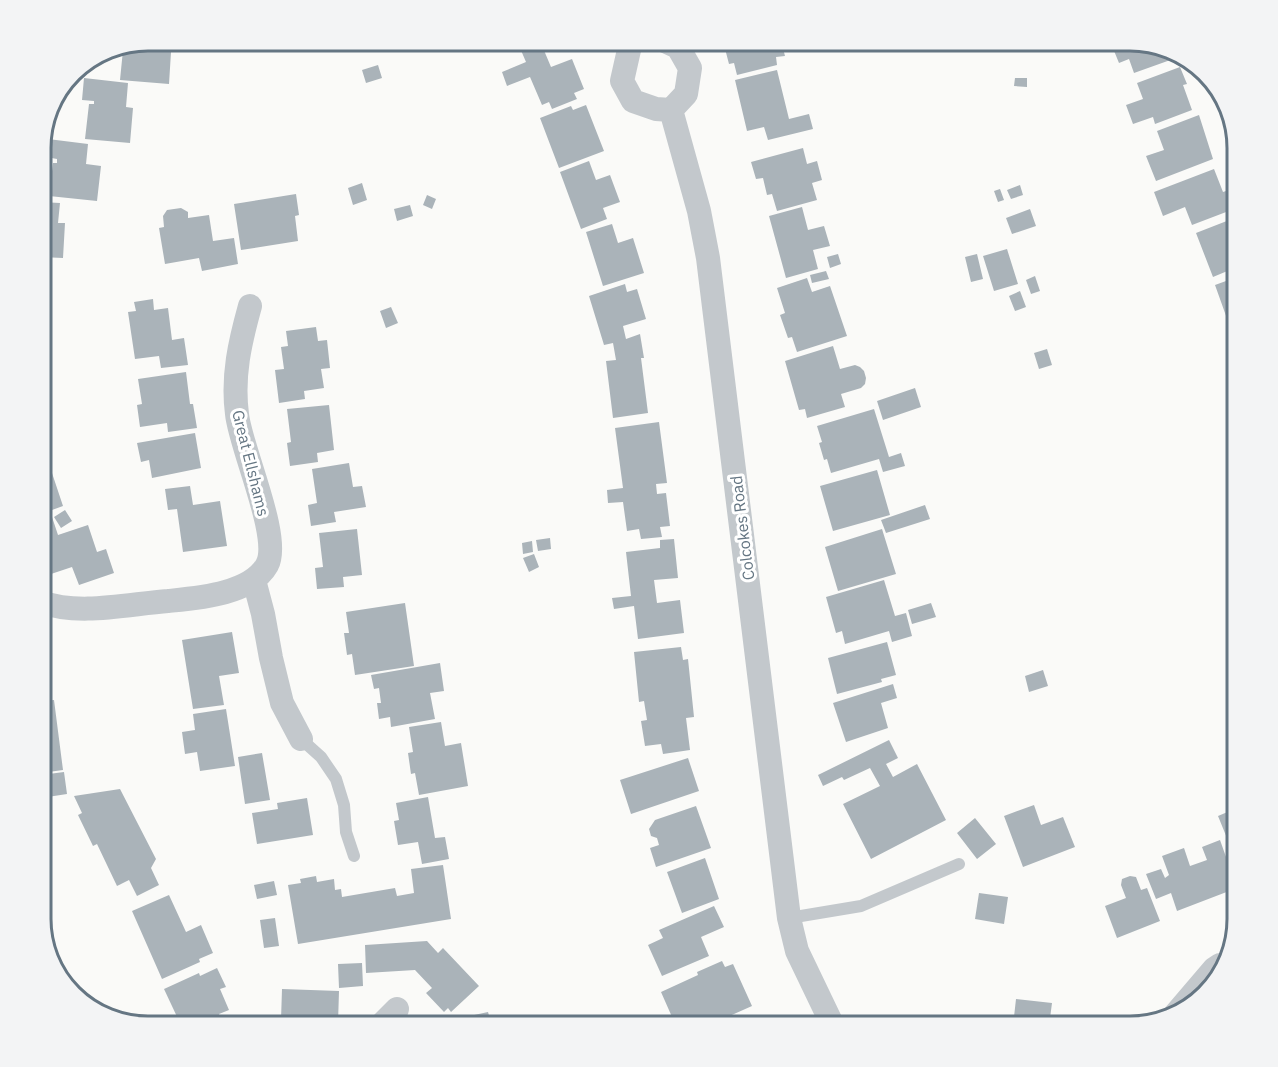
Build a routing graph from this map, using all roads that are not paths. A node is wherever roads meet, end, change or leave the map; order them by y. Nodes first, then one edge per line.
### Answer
1 (629, 51) edge
2 (680, 51) edge
3 (671, 110) junction
4 (250, 306) dead end
5 (254, 580) junction
6 (51, 606) edge
7 (301, 738) joint
8 (354, 856) dead end
9 (959, 864) dead end
10 (789, 918) junction
11 (1209, 975) edge
12 (1198, 987) edge
13 (397, 1009) dead end
14 (390, 1016) edge
15 (828, 1016) edge

1 - 3 street
2 - 3 street
3 - 10 street, Colcokes Road
4 - 5 street, Great Ellshams
5 - 6 street
5 - 7 street
7 - 8 lane
9 - 10 lane
10 - 15 street, Colcokes Road
11 - 12 street
13 - 14 street

